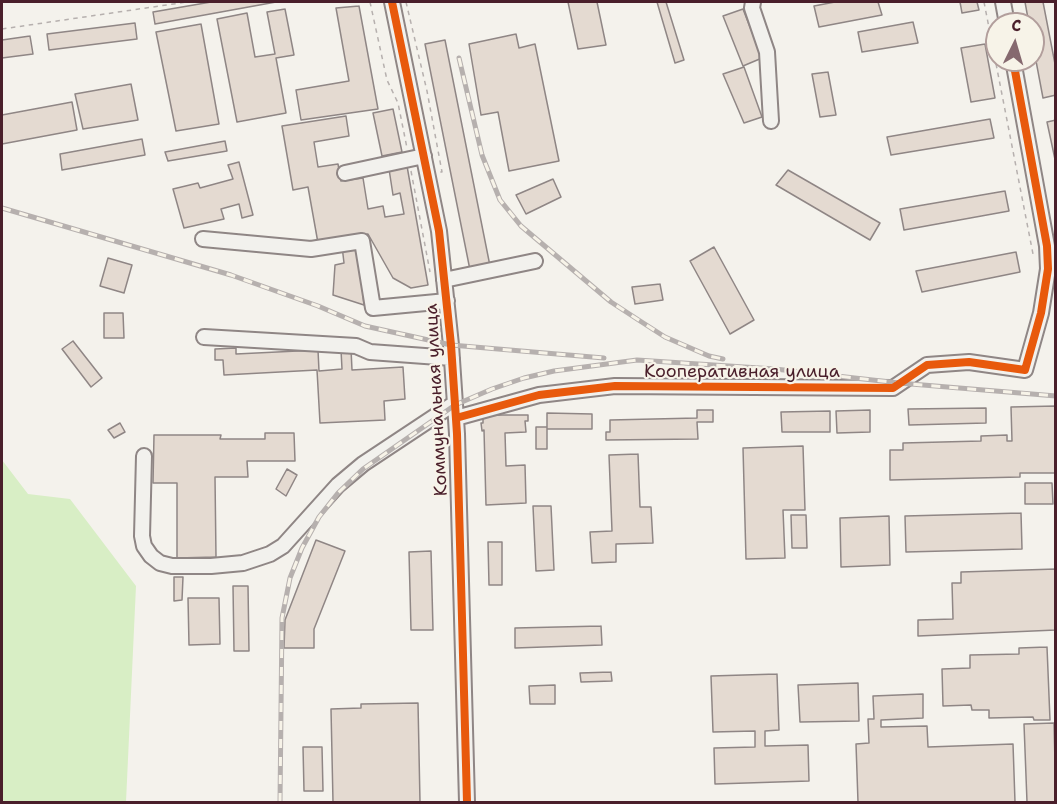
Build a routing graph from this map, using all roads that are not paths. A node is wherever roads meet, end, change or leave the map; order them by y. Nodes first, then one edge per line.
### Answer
1 (392, 2) edge
2 (753, 2) edge
3 (1015, 72) edge
4 (771, 122) dead end
5 (424, 156) junction
6 (345, 173) dead end
7 (203, 239) dead end
8 (535, 261) dead end
9 (444, 280) junction
10 (447, 301) junction
11 (204, 337) dead end
12 (452, 358) junction
13 (455, 403) junction
14 (456, 418) junction
15 (144, 456) dead end
16 (466, 802) edge

1 - 5 street, Коммунальная улица
2 - 4 street
3 - 14 street, Кооперативная улица
5 - 6 street
5 - 9 street, Коммунальная улица
7 - 10 street
8 - 9 street
9 - 10 street, Коммунальная улица
10 - 12 street, Коммунальная улица
11 - 12 street
12 - 13 street, Коммунальная улица
13 - 14 street, Коммунальная улица
13 - 15 street
14 - 16 street, Коммунальная улица

